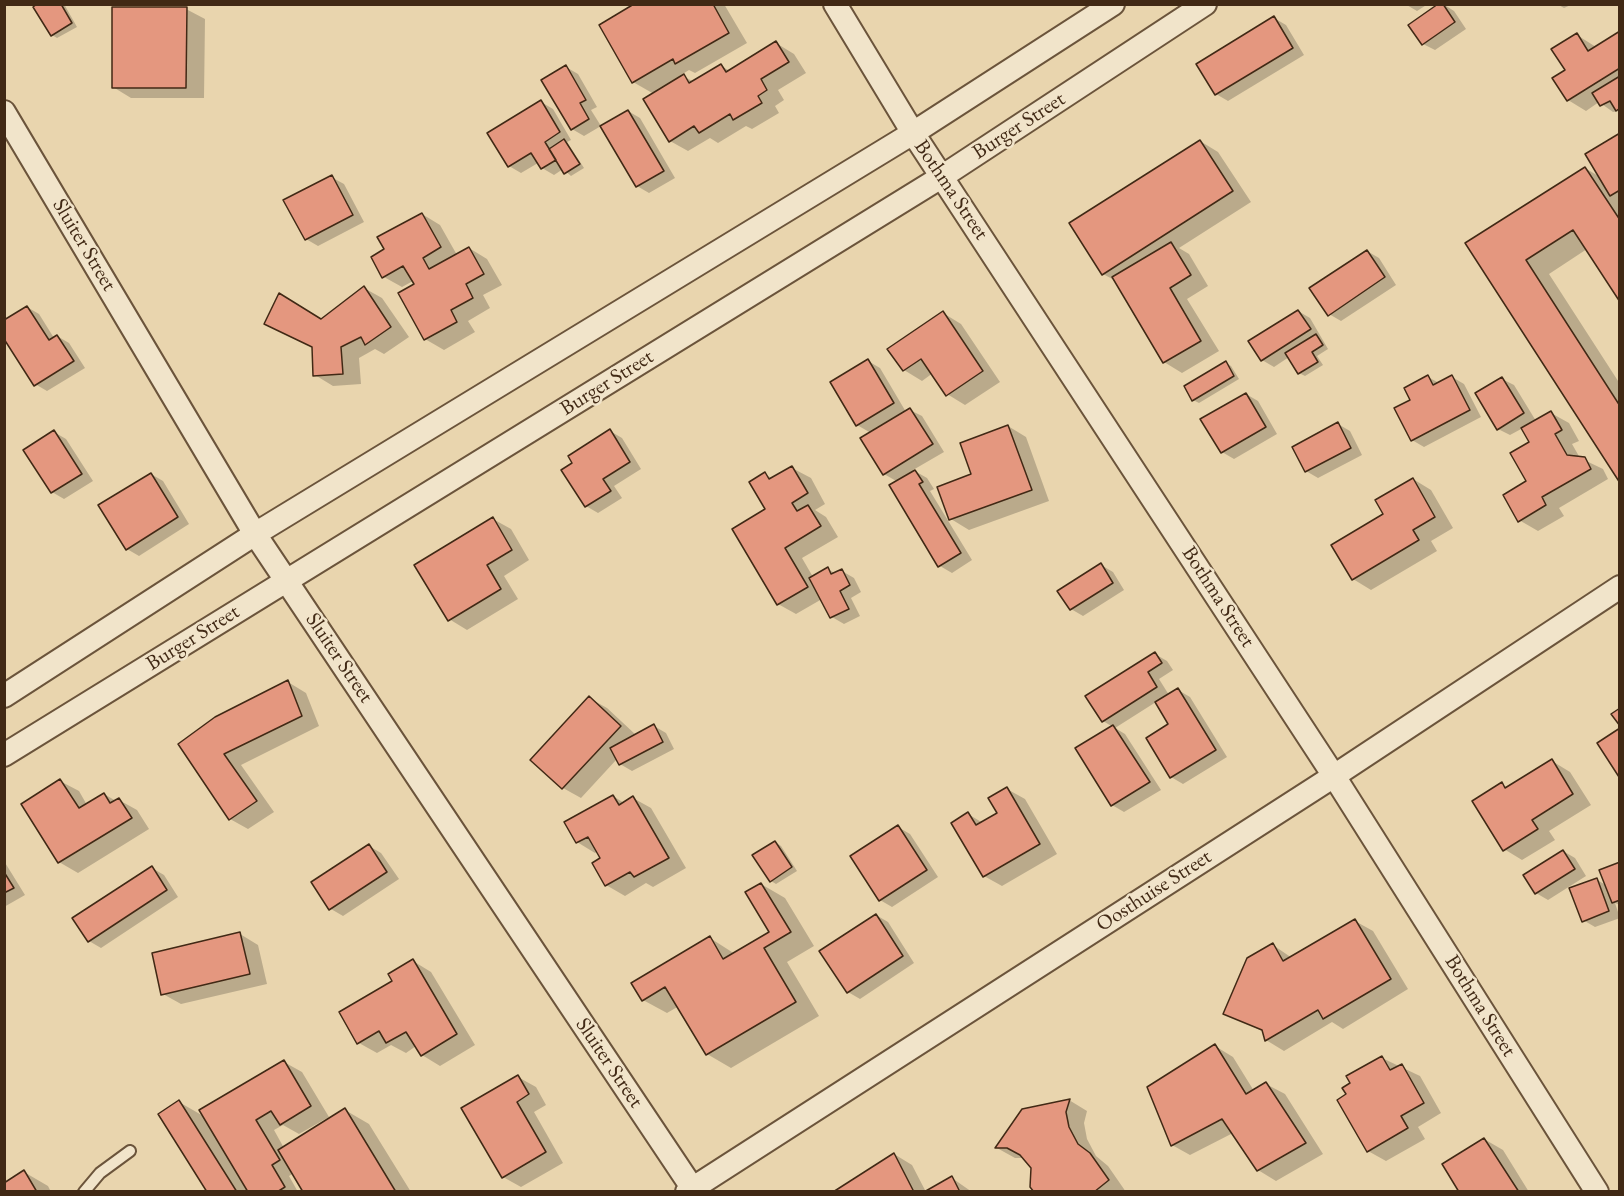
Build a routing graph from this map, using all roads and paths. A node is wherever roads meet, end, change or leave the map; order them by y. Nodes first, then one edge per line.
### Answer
1 (835, 4) edge
2 (1113, 4) edge
3 (1205, 4) edge
4 (4, 112) edge
5 (913, 133) junction
6 (943, 176) junction
7 (255, 534) junction
8 (287, 580) junction
9 (1620, 587) edge
10 (4, 696) edge
11 (4, 754) edge
12 (1334, 776) junction
13 (130, 1151) dead end
14 (691, 1190) edge
15 (84, 1191) edge
16 (1597, 1191) edge

1 - 5 street, Bothma Street
2 - 5 street
3 - 6 street, Burger Street
4 - 7 street, Sluiter Street
5 - 6 street, Bothma Street
5 - 7 street
6 - 8 street, Burger Street
6 - 12 street, Bothma Street
7 - 8 street, Sluiter Street
7 - 10 street
8 - 11 street, Burger Street
8 - 14 street, Sluiter Street
9 - 12 street, Oosthuise Street
12 - 14 street, Oosthuise Street
12 - 16 street, Bothma Street
13 - 15 lane

